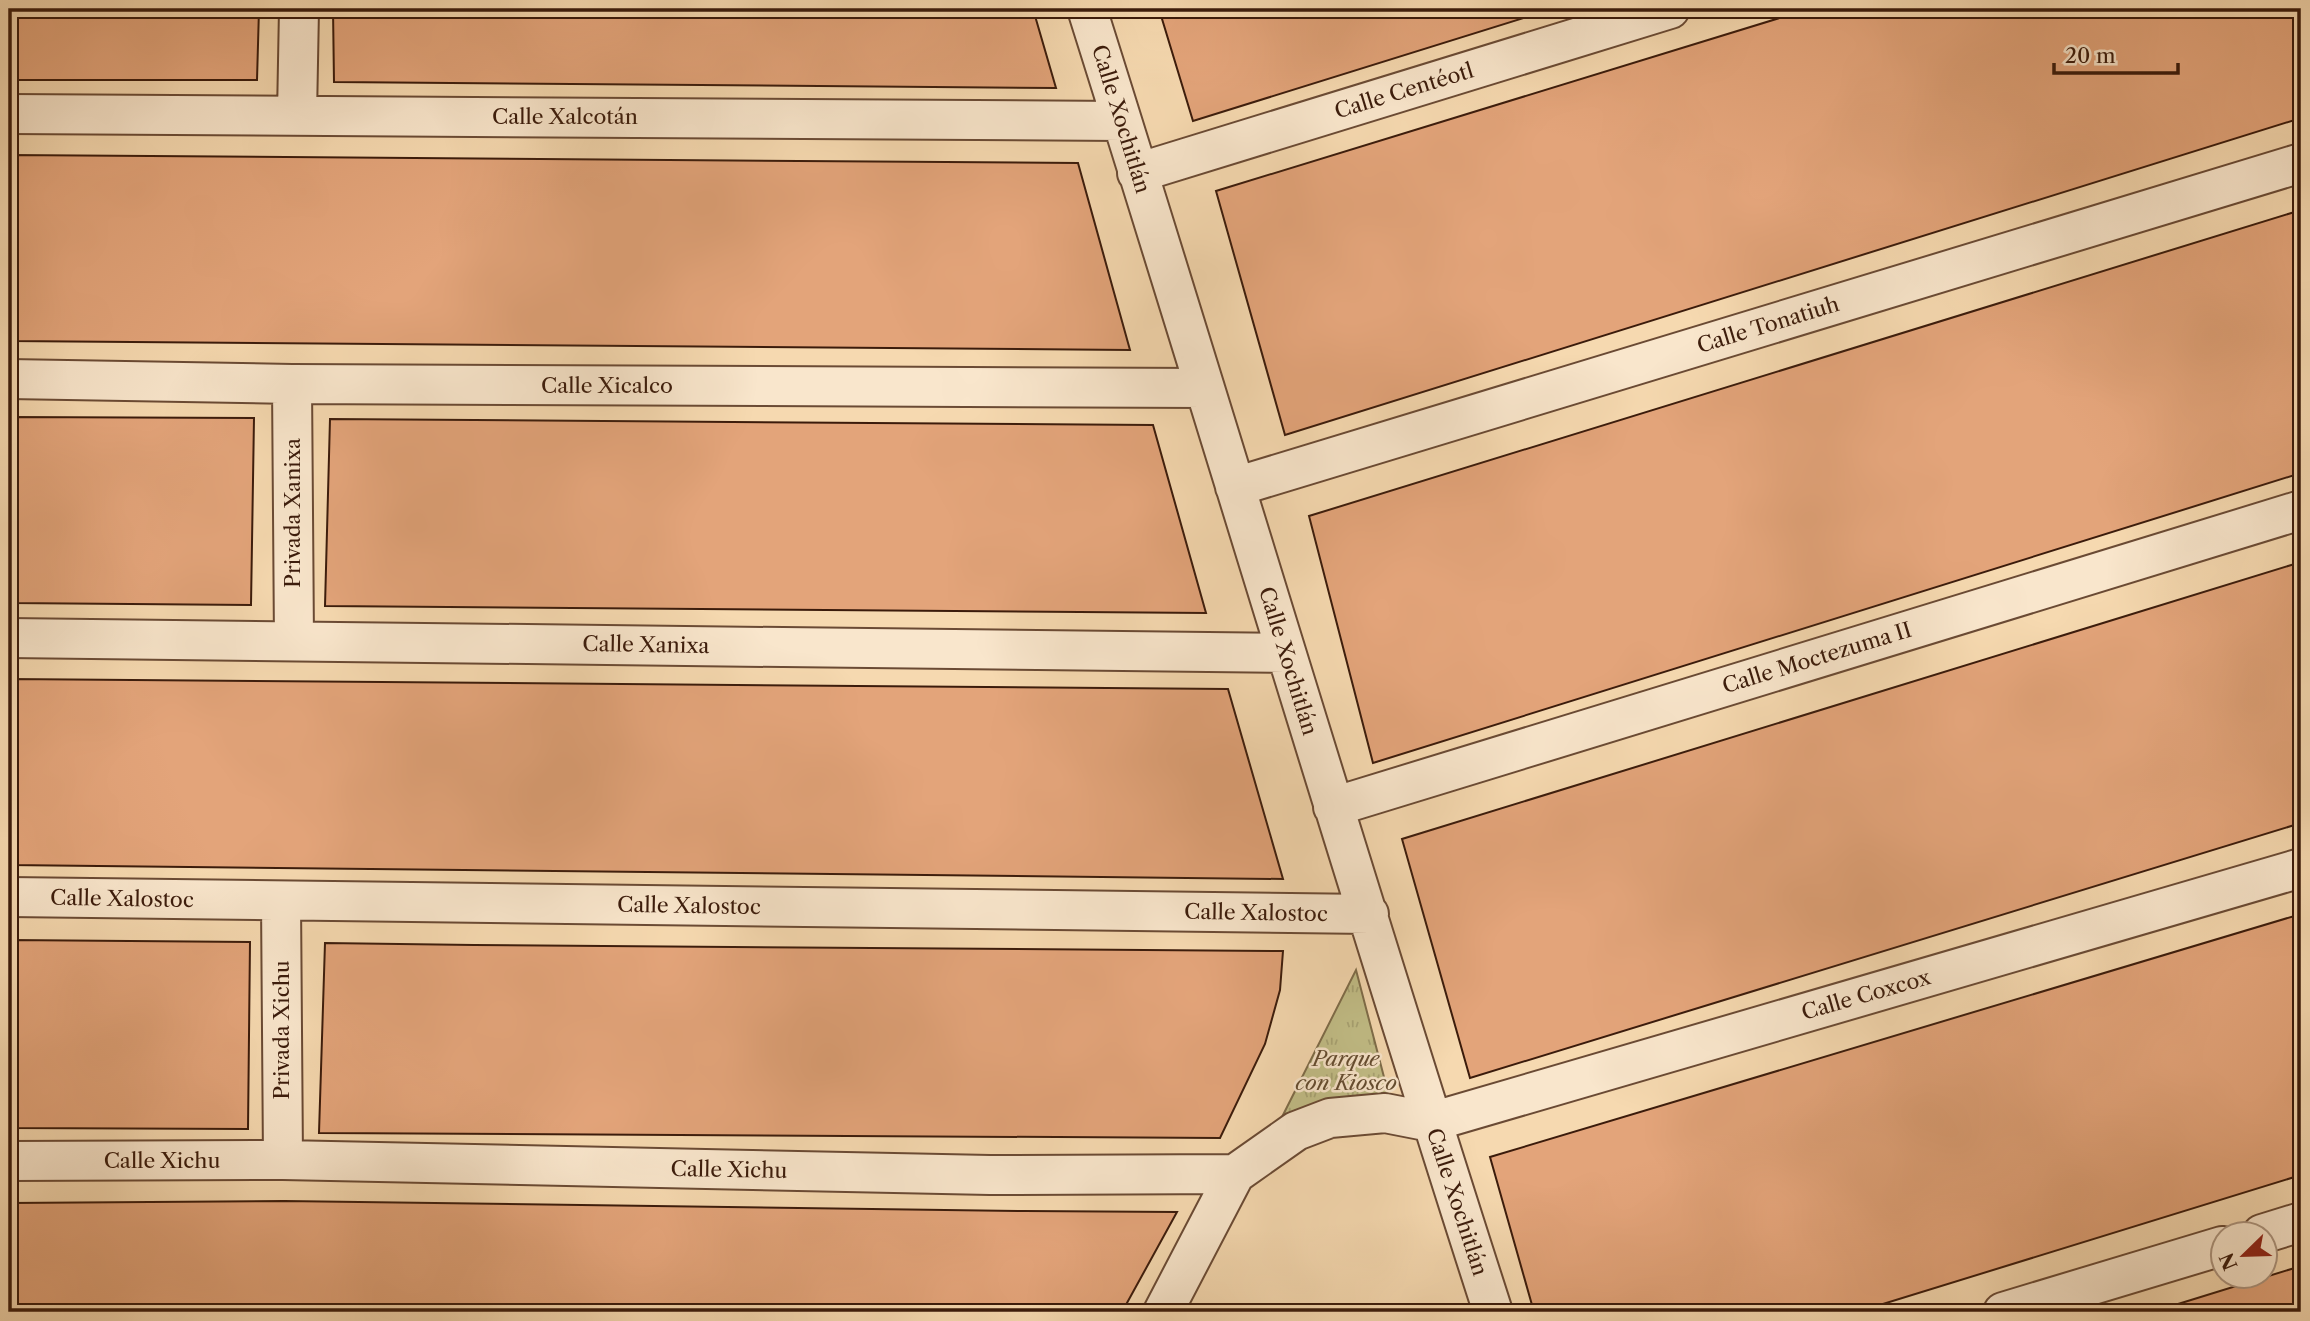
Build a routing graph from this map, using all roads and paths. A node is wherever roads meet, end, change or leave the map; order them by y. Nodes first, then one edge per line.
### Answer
1 (299, 9) edge
2 (1087, 9) edge
3 (1670, 9) edge
4 (9, 114) edge
5 (297, 115) junction
6 (1122, 121) junction
7 (2301, 163) edge
8 (1138, 173) junction
9 (9, 379) edge
10 (292, 384) junction
11 (1205, 388) junction
12 (1235, 487) junction
13 (2301, 510) edge
14 (9, 638) edge
15 (294, 641) junction
16 (1284, 653) junction
17 (1334, 807) junction
18 (2301, 868) edge
19 (9, 897) edge
20 (281, 901) junction
21 (1369, 914) junction
22 (1432, 1122) junction
23 (283, 1160) junction
24 (9, 1161) edge
25 (1235, 1174) junction
26 (2301, 1222) edge
27 (2278, 1229) edge
28 (2208, 1249) edge
29 (1163, 1312) edge
30 (1493, 1312) edge
31 (2003, 1312) edge

1 - 5 street
2 - 6 street, Calle Xochitlán
3 - 8 street, Calle Centéotl
4 - 5 street, Calle Xalcotán
5 - 6 street, Calle Xalcotán
6 - 8 street, Calle Xochitlán
7 - 12 street, Calle Tonatiuh
8 - 11 street, Calle Xochitlán
9 - 10 street, Calle Xicalco
10 - 11 street, Calle Xicalco
10 - 15 street, Privada Xanixa
11 - 12 street, Calle Xochitlán
12 - 16 street, Calle Xochitlán
13 - 17 street, Calle Moctezuma II
14 - 15 street, Calle Xanixa
15 - 16 street, Calle Xanixa
16 - 17 street, Calle Xochitlán
17 - 21 street, Calle Xochitlán
18 - 22 street, Calle Coxcox
19 - 20 street, Calle Xalostoc
20 - 21 street, Calle Xalostoc
20 - 23 street, Privada Xichu
21 - 22 street, Calle Xochitlán
22 - 25 street
22 - 30 street, Calle Xochitlán
23 - 24 street, Calle Xichu
23 - 25 street, Calle Xichu
25 - 29 street
26 - 27 street
28 - 31 street

